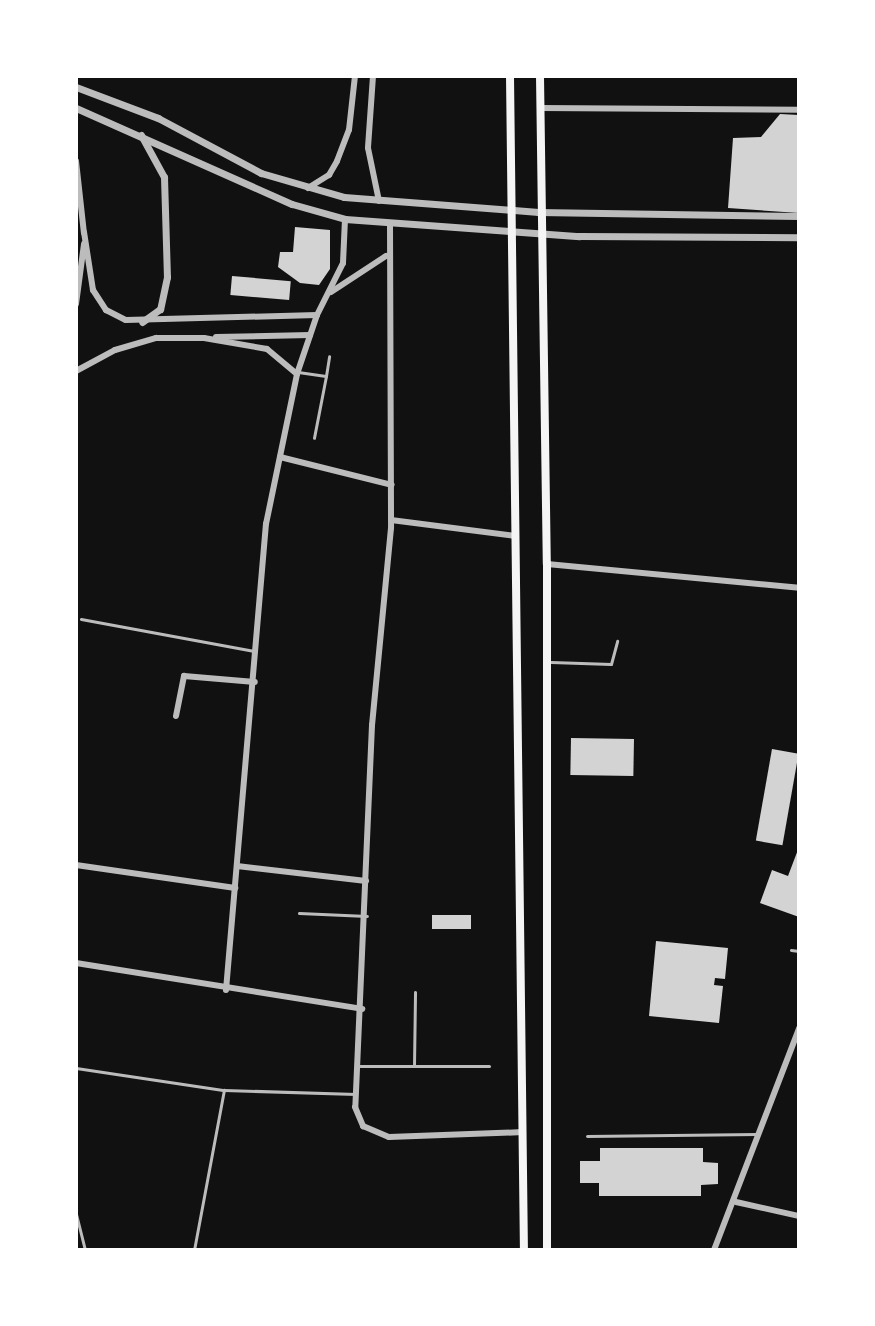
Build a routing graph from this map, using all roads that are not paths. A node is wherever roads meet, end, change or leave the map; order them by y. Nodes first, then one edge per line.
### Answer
1 (355, 76) edge
2 (373, 76) edge
3 (510, 76) edge
4 (540, 76) edge
5 (76, 87) edge
6 (76, 108) edge
7 (540, 108) junction
8 (799, 110) edge
9 (139, 133) junction
10 (76, 161) edge
11 (306, 189) junction
12 (379, 201) junction
13 (510, 210) junction
14 (538, 212) junction
15 (799, 216) edge
16 (345, 219) junction
17 (390, 225) junction
18 (84, 232) junction
19 (510, 232) junction
20 (539, 234) junction
21 (799, 237) edge
22 (386, 256) junction
23 (331, 292) junction
24 (76, 304) edge
25 (317, 315) junction
26 (142, 322) junction
27 (310, 335) junction
28 (204, 338) junction
29 (329, 356) dead end
30 (76, 371) edge
31 (298, 373) junction
32 (326, 376) junction
33 (314, 438) dead end
34 (280, 457) junction
35 (392, 485) junction
36 (391, 520) junction
37 (516, 536) junction
38 (547, 564) junction
39 (799, 588) edge
40 (81, 619) dead end
41 (617, 641) dead end
42 (258, 652) junction
43 (547, 662) junction
44 (255, 682) junction
45 (176, 716) dead end
46 (76, 865) edge
47 (237, 866) junction
48 (366, 881) junction
49 (235, 888) junction
50 (299, 913) dead end
51 (367, 916) junction
52 (791, 950) dead end
53 (799, 951) edge
54 (76, 963) edge
55 (226, 990) junction
56 (415, 992) dead end
57 (362, 1009) junction
58 (799, 1028) edge
59 (358, 1066) junction
60 (414, 1066) junction
61 (489, 1066) dead end
62 (76, 1068) edge
63 (224, 1090) junction
64 (356, 1094) junction
65 (523, 1132) junction
66 (760, 1134) junction
67 (587, 1136) dead end
68 (736, 1202) junction
69 (76, 1214) edge
70 (799, 1216) edge
71 (85, 1250) edge
72 (194, 1250) edge
73 (524, 1250) edge
74 (547, 1250) edge
75 (714, 1250) edge

1 - 11 street
2 - 12 street
3 - 13 main road
4 - 7 main road
5 - 11 street
6 - 9 street
7 - 8 street
7 - 14 main road
9 - 16 street
9 - 26 street
10 - 18 street
11 - 12 street
12 - 13 street
13 - 14 street
13 - 19 main road
14 - 15 street
14 - 20 main road
16 - 17 street
16 - 23 street
17 - 19 street
17 - 22 street
18 - 24 street
18 - 26 street
19 - 20 street
19 - 37 main road
20 - 21 street
20 - 38 main road
22 - 23 street
22 - 35 street
23 - 25 street
25 - 26 street
25 - 27 street
27 - 28 street
27 - 31 street
28 - 30 street
28 - 31 street
29 - 32 lane
31 - 32 lane
31 - 34 street
32 - 33 lane
34 - 35 street
34 - 42 street
35 - 36 street
36 - 37 street
36 - 48 street
37 - 65 main road
38 - 39 street
38 - 43 main road
40 - 42 lane
41 - 43 lane
42 - 44 street
43 - 74 main road
44 - 45 street
44 - 47 street
46 - 49 street
47 - 48 street
47 - 49 street
48 - 51 street
49 - 55 street
50 - 51 lane
51 - 57 street
52 - 53 lane
54 - 55 street
55 - 57 street
56 - 60 lane
57 - 59 street
58 - 66 street
59 - 60 lane
59 - 64 street
60 - 61 lane
62 - 63 lane
63 - 64 lane
63 - 72 lane
64 - 65 street
65 - 73 main road
66 - 67 lane
66 - 68 street
68 - 70 street
68 - 75 street
69 - 71 lane

